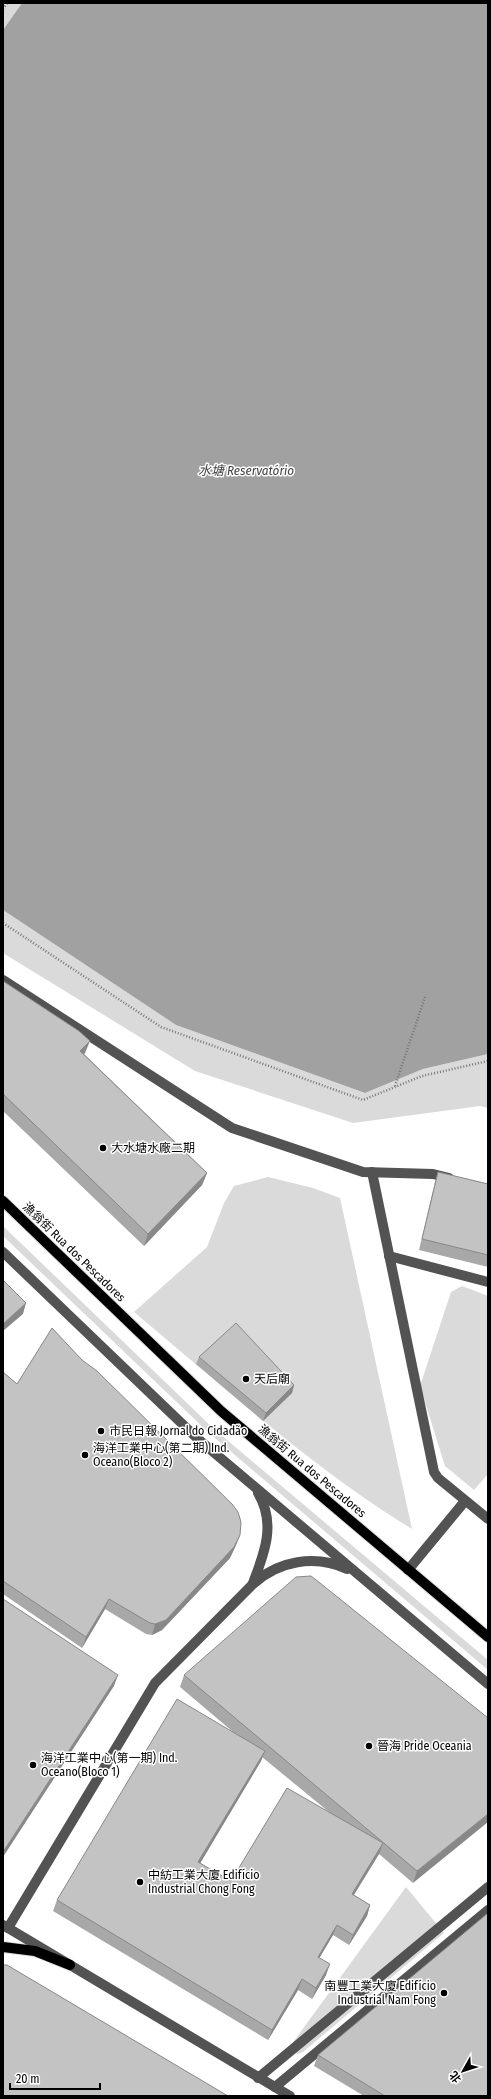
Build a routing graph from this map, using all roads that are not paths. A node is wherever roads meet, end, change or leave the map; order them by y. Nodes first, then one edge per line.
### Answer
1 (3, 980) edge
2 (372, 1172) junction
3 (461, 1181) edge
4 (3, 1202) edge
5 (3, 1252) edge
6 (389, 1256) junction
7 (488, 1282) edge
8 (248, 1482) junction
9 (465, 1501) junction
10 (488, 1519) edge
11 (408, 1570) junction
12 (364, 1579) junction
13 (253, 1584) junction
14 (488, 1637) edge
15 (488, 1684) edge
16 (488, 1887) edge
17 (488, 1910) edge
18 (6, 1926) edge
19 (3, 1947) edge
20 (70, 1965) junction
21 (258, 2078) junction
22 (275, 2087) junction
23 (290, 2096) edge

1 - 2 street
2 - 3 street
2 - 6 street
4 - 11 main road, 漁翁街 Rua dos Pescadores
5 - 8 street
6 - 7 street
6 - 9 street
8 - 12 street
8 - 13 street
9 - 10 street
9 - 11 street
11 - 14 main road, 漁翁街 Rua dos Pescadores
12 - 13 street
12 - 15 street
13 - 18 street
16 - 21 street
17 - 22 street
18 - 20 street
19 - 20 main road
20 - 21 street
21 - 22 street
22 - 23 street

